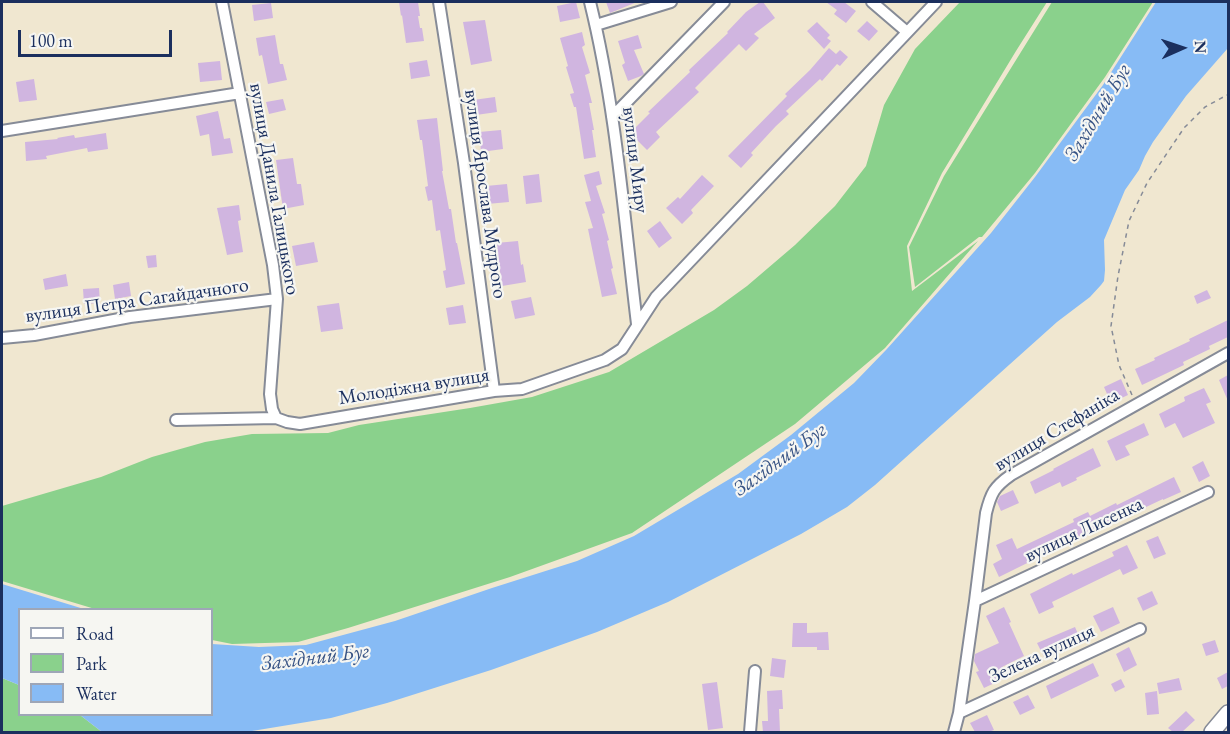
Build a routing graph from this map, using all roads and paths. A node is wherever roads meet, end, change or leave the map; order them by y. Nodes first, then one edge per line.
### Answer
1 (222, 2) edge
2 (233, 2) edge
3 (438, 2) edge
4 (590, 2) edge
5 (671, 2) edge
6 (724, 2) edge
7 (872, 2) edge
8 (936, 2) edge
9 (226, 20) junction
10 (596, 25) junction
11 (907, 32) junction
12 (240, 93) junction
13 (1228, 96) edge
14 (612, 117) junction
15 (2, 131) edge
16 (277, 299) junction
17 (637, 324) junction
18 (2, 338) edge
19 (1228, 353) edge
20 (494, 391) junction
21 (1136, 405) junction
22 (276, 418) junction
23 (176, 420) dead end
24 (1208, 492) dead end
25 (975, 601) junction
26 (1140, 629) dead end
27 (755, 671) dead end
28 (958, 713) junction
29 (1228, 713) edge
30 (750, 732) edge
31 (954, 732) edge
32 (1212, 732) edge

1 - 9 street, вулиця Данила Галицького
2 - 9 street
3 - 20 street, вулиця Ярослава Мудрого
4 - 10 street, вулиця Миру
5 - 10 street
6 - 14 street
7 - 11 street
8 - 11 street, Молодіжна вулиця
9 - 12 street, вулиця Данила Галицького
10 - 14 street, вулиця Миру
11 - 17 street, Молодіжна вулиця
12 - 15 street
12 - 16 street, вулиця Данила Галицького
13 - 21 path
14 - 17 street, вулиця Миру
16 - 18 street, вулиця Петра Сагайдачного
16 - 22 street, вулиця Данила Галицького
17 - 20 street, Молодіжна вулиця
19 - 21 street, вулиця Стефаніка
20 - 22 street, Молодіжна вулиця
21 - 25 street, вулиця Стефаніка
22 - 23 street, Молодіжна вулиця
24 - 25 street, вулиця Лисенка
25 - 28 street, вулиця Стефаніка
26 - 28 street, Зелена вулиця
27 - 30 street
28 - 31 street, вулиця Стефаніка
29 - 32 street

